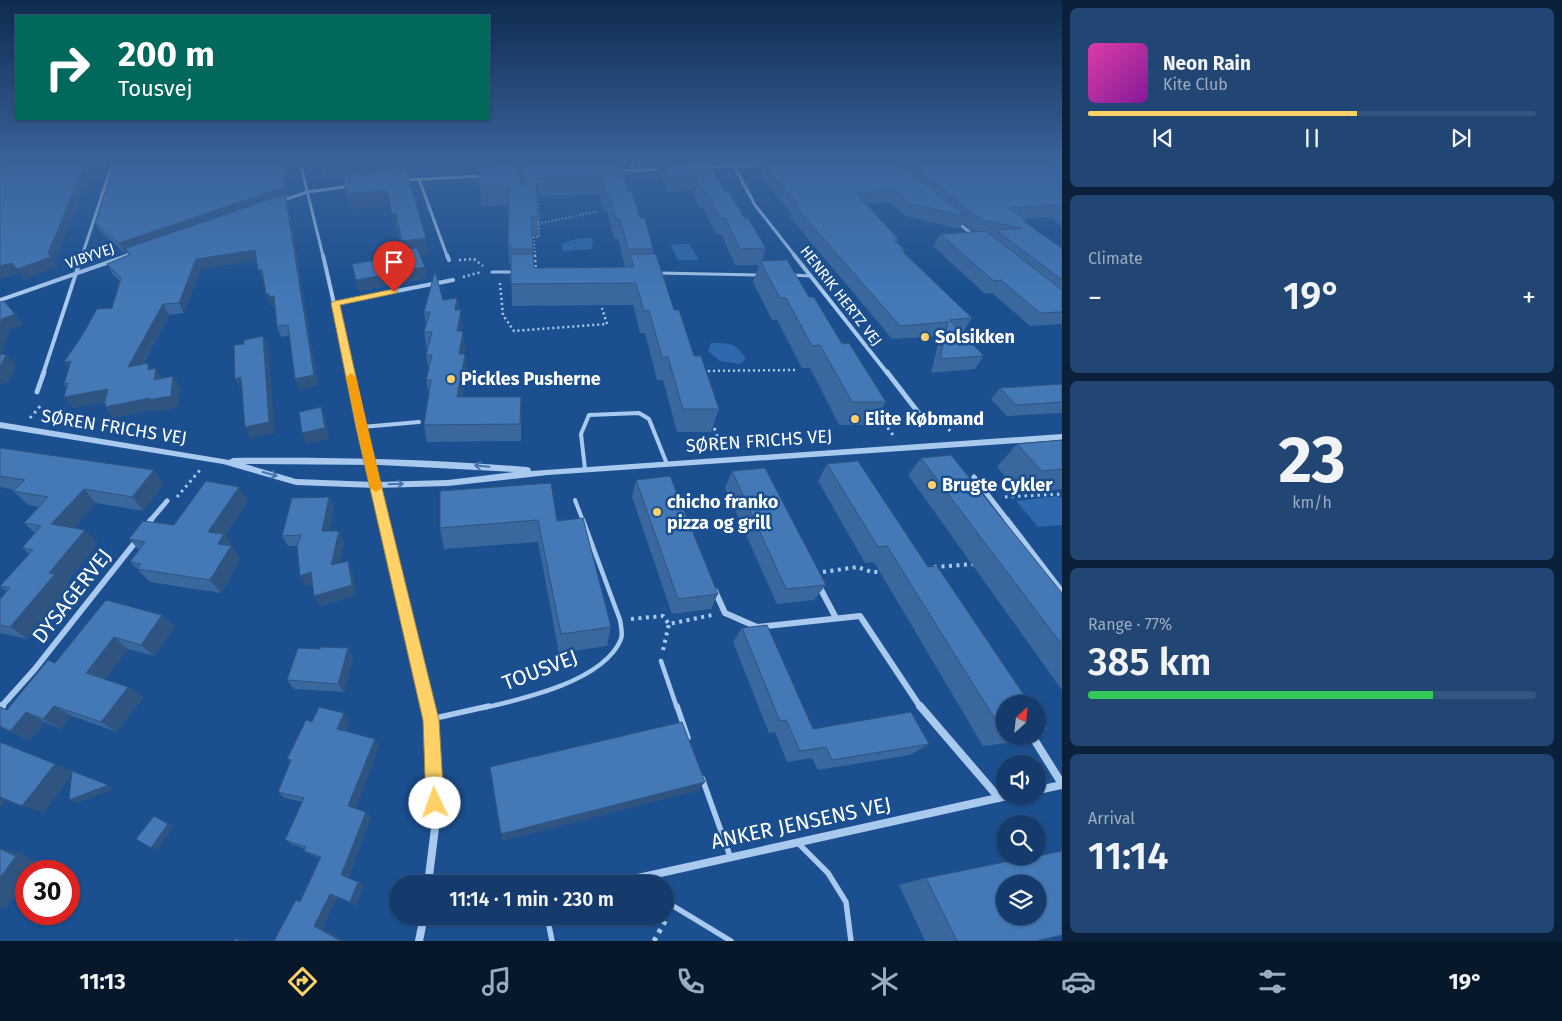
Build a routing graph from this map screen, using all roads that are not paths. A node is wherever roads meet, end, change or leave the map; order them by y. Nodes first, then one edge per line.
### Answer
1 (98, 206) edge
2 (311, 206) edge
3 (429, 206) edge
4 (756, 206) edge
5 (954, 219) edge
6 (976, 237) edge
7 (141, 250) edge
8 (449, 260) road end
9 (492, 272) road end
10 (536, 272) edge
11 (654, 272) edge
12 (75, 273) junction
13 (760, 275) edge
14 (785, 275) edge
15 (811, 276) junction
16 (453, 280) road end
17 (0, 300) edge
18 (335, 303) junction
19 (37, 392) road end
20 (920, 416) road end
21 (420, 422) dead end
22 (0, 425) edge
23 (362, 427) junction
24 (1062, 437) edge
25 (223, 461) junction
26 (370, 462) junction
27 (667, 464) junction
28 (585, 469) junction
29 (548, 472) junction
30 (974, 477) dead end
31 (375, 485) junction
32 (574, 500) dead end
33 (167, 501) road end
34 (813, 574) edge
35 (713, 585) edge
36 (1062, 592) edge
37 (836, 618) junction
38 (661, 661) road end
39 (0, 708) edge
40 (431, 720) junction
41 (690, 745) edge
42 (1038, 745) edge
43 (700, 772) edge
44 (1062, 784) edge
45 (1046, 788) edge
46 (996, 790) edge
47 (996, 799) edge
48 (797, 842) junction
49 (730, 856) junction
50 (429, 875) edge
51 (643, 875) edge
52 (674, 907) edge
53 (423, 925) edge
54 (549, 925) edge
55 (419, 941) edge
56 (552, 941) edge
57 (731, 941) edge
58 (852, 941) edge

1 - 12 street
2 - 18 street
3 - 8 street
4 - 15 street, HENRIK HERTZ VEJ
5 - 6 street
7 - 12 street, VIBYVEJ
9 - 10 lane
11 - 13 lane
12 - 17 street, VIBYVEJ
12 - 19 street
14 - 15 lane
15 - 20 street, HENRIK HERTZ VEJ
16 - 18 street
18 - 23 street
21 - 23 lane
22 - 25 street, SØREN FRICHS VEJ
23 - 26 street
24 - 27 street, SØREN FRICHS VEJ
25 - 26 street, SØREN FRICHS VEJ
25 -> 31 street, SØREN FRICHS VEJ
29 -> 26 street, SØREN FRICHS VEJ
26 - 31 street
27 - 28 street, SØREN FRICHS VEJ
27 - 28 lane
28 - 29 street, SØREN FRICHS VEJ
31 -> 29 street, SØREN FRICHS VEJ
30 - 36 street
31 - 40 street
32 - 40 lane, TOUSVEJ
33 - 39 street, DYSAGERVEJ
34 - 37 street
35 - 37 street, ANKER JENSENS VEJ
37 - 46 street, ANKER JENSENS VEJ
38 - 41 lane
40 - 50 street
42 - 44 street
43 - 49 lane
44 - 45 street
47 - 48 street, ANKER JENSENS VEJ
48 - 49 street, ANKER JENSENS VEJ
48 - 58 lane
49 - 51 street, ANKER JENSENS VEJ
52 - 57 lane
53 - 55 street
54 - 56 lane

